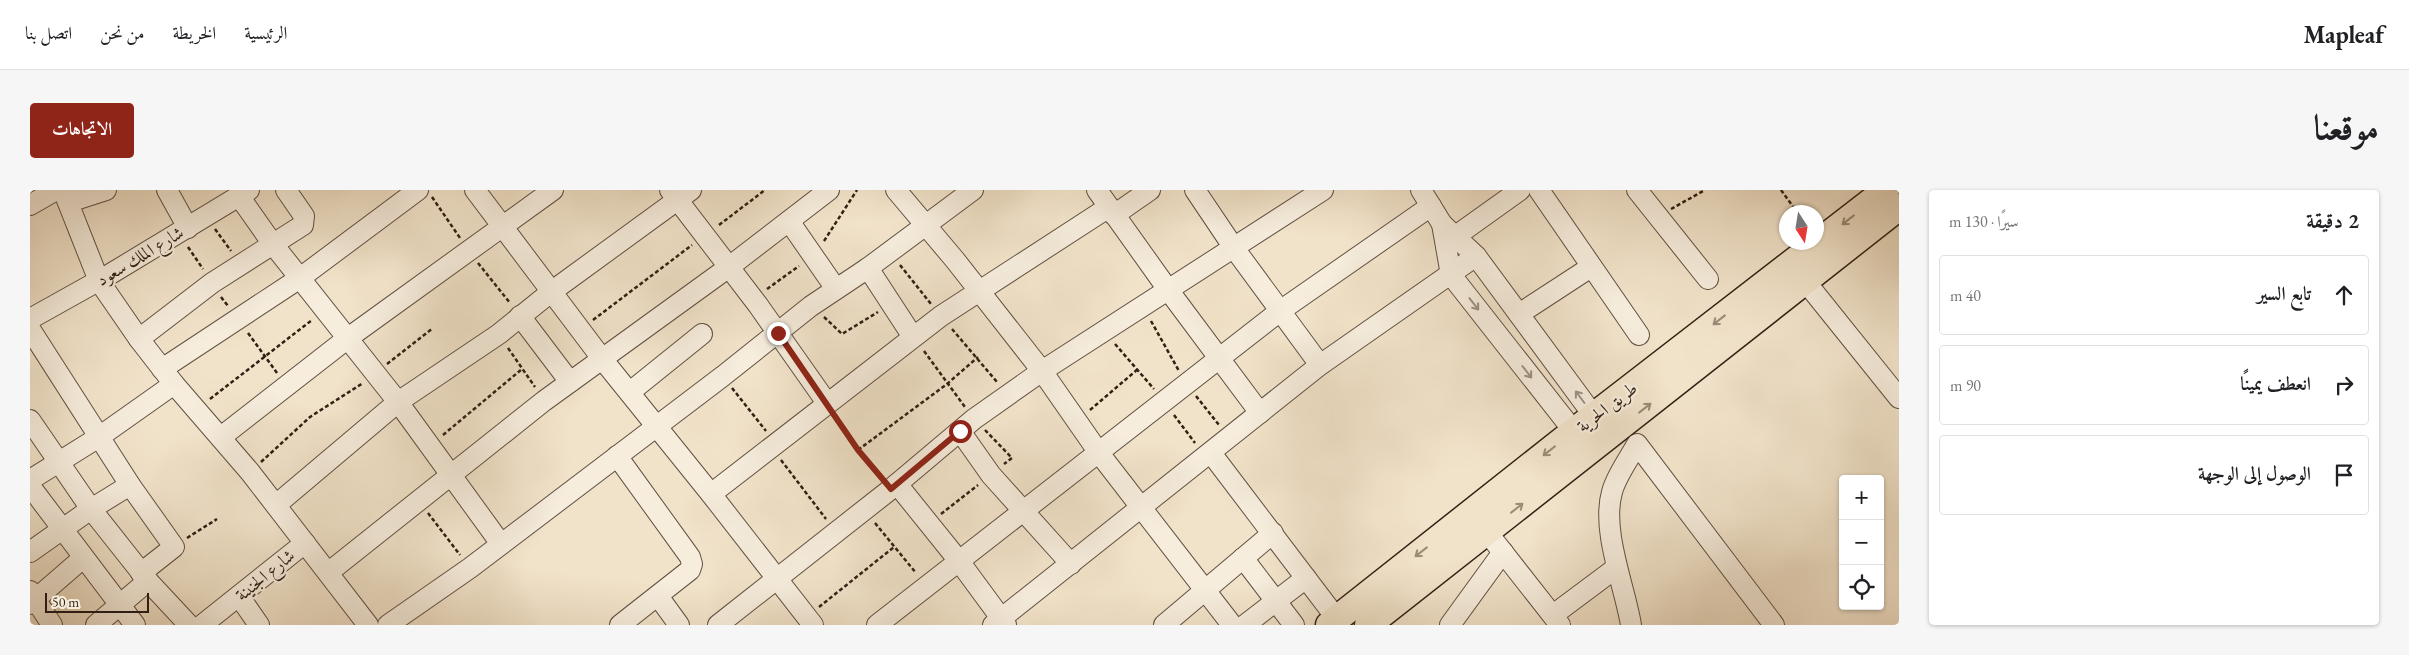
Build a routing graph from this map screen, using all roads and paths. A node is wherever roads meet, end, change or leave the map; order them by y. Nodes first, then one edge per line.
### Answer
1 (106, 190) edge
2 (168, 190) edge
3 (286, 190) edge
4 (418, 190) edge
5 (426, 190) edge
6 (475, 190) edge
7 (553, 190) edge
8 (765, 190) edge
9 (829, 190) edge
10 (857, 190) edge
11 (896, 190) edge
12 (973, 190) edge
13 (1097, 190) edge
14 (1150, 190) edge
15 (1195, 190) edge
16 (1323, 190) edge
17 (1520, 190) edge
18 (1539, 190) edge
19 (1637, 190) edge
20 (1705, 190) edge
21 (1781, 190) edge
22 (244, 193) edge
23 (63, 194) edge
24 (680, 194) edge
25 (1884, 196) edge
26 (1426, 198) edge
27 (30, 204) edge
28 (1792, 205) edge
29 (1112, 211) junction
30 (206, 217) junction
31 (1661, 218) junction
32 (789, 222) junction
33 (924, 225) junction
34 (502, 228) junction
35 (183, 231) junction
36 (1448, 234) junction
37 (706, 235) junction
38 (272, 242) junction
39 (1234, 248) junction
40 (468, 250) junction
41 (890, 252) junction
42 (814, 255) junction
43 (1476, 256) junction
44 (241, 265) junction
45 (729, 267) junction
46 (1591, 267) junction
47 (868, 268) junction
48 (1450, 275) junction
49 (300, 278) junction
50 (1708, 279) dead end
51 (100, 281) junction
52 (1805, 281) junction
53 (212, 283) junction
54 (836, 289) junction
55 (980, 291) junction
56 (1169, 291) junction
57 (551, 292) junction
58 (892, 303) junction
59 (322, 304) junction
60 (758, 305) junction
61 (812, 306) junction
62 (1143, 308) junction
63 (1280, 311) junction
64 (1519, 314) junction
65 (520, 316) junction
66 (941, 316) junction
67 (30, 319) edge
68 (237, 319) junction
69 (433, 328) dead end
70 (30, 329) edge
71 (581, 329) junction
72 (1104, 332) junction
73 (778, 333) junction
74 (499, 334) junction
75 (702, 334) dead end
76 (1639, 335) dead end
77 (913, 337) junction
78 (348, 338) junction
79 (139, 339) junction
80 (266, 355) junction
81 (978, 357) junction
82 (603, 360) junction
83 (1219, 360) junction
84 (1320, 365) junction
85 (162, 369) junction
86 (522, 369) junction
87 (1138, 369) junction
88 (1042, 370) junction
89 (375, 373) junction
90 (723, 376) junction
91 (570, 382) junction
92 (174, 384) junction
93 (947, 384) junction
94 (1187, 384) junction
95 (286, 386) junction
96 (630, 392) junction
97 (1008, 396) junction
98 (1899, 398) edge
99 (544, 401) junction
100 (1163, 401) junction
101 (398, 402) junction
102 (827, 403) junction
103 (197, 409) junction
104 (1260, 413) junction
105 (30, 420) edge
106 (1078, 420) junction
107 (656, 425) junction
108 (967, 425) junction
109 (1605, 434) junction
110 (99, 437) junction
111 (221, 437) junction
112 (1229, 438) junction
113 (430, 446) junction
114 (774, 446) junction
115 (858, 450) junction
116 (1099, 453) junction
117 (1208, 455) junction
118 (617, 456) junction
119 (59, 461) junction
120 (250, 472) junction
121 (991, 475) junction
122 (450, 476) junction
123 (30, 480) edge
124 (130, 485) junction
125 (30, 486) edge
126 (894, 487) junction
127 (711, 494) junction
128 (419, 501) junction
129 (276, 505) junction
130 (1141, 508) junction
131 (90, 509) junction
132 (865, 510) junction
133 (1024, 510) junction
134 (217, 519) dead end
135 (928, 524) junction
136 (62, 530) junction
137 (836, 532) junction
138 (1273, 534) junction
139 (1495, 542) junction
140 (305, 543) junction
141 (501, 544) junction
142 (174, 547) junction
143 (894, 547) junction
144 (30, 552) edge
145 (83, 558) junction
146 (1243, 558) junction
147 (959, 561) junction
148 (1071, 564) junction
149 (470, 568) junction
150 (1616, 568) junction
151 (329, 572) junction
152 (145, 577) junction
153 (777, 578) junction
154 (1306, 578) junction
155 (926, 586) junction
156 (1207, 591) junction
157 (239, 596) junction
158 (658, 596) junction
159 (32, 598) edge
160 (1276, 602) junction
161 (119, 605) junction
162 (1185, 619) edge
163 (1557, 620) edge
164 (810, 621) edge
165 (1333, 622) edge
166 (1000, 623) edge
167 (52, 625) edge
168 (96, 625) edge
169 (135, 625) edge
170 (189, 625) edge
171 (202, 625) edge
172 (259, 625) edge
173 (368, 625) edge
174 (388, 625) edge
175 (620, 625) edge
176 (679, 625) edge
177 (718, 625) edge
178 (876, 625) edge
179 (1164, 625) edge
180 (1232, 625) edge
181 (1245, 625) edge
182 (1294, 625) edge
183 (1368, 625) edge
184 (1450, 625) edge
185 (1631, 625) edge
186 (1774, 625) edge

1 - 23 street
2 - 35 street
3 - 38 street
4 - 49 street
5 - 40 path
6 - 34 street
7 - 34 street
8 - 37 path
9 - 32 street
10 - 42 path
11 - 33 street
12 - 33 street
13 - 29 street
14 - 29 street
15 - 39 street
16 - 39 street
17 - 36 street
18 - 46 street
19 - 31 street
20 - 31 path
21 - 28 path
22 - 30 street, شارع الملك سعود
22 - 38 street
23 - 27 street
23 - 51 street
24 - 37 street
24 - 57 street
25 - 52 main road, طريق الحرية
25 -> 109 main road, طريق الحرية
26 - 36 street
26 - 63 street
29 - 55 street
29 - 56 street
30 - 35 street, شارع الملك سعود
30 - 44 path
31 - 50 street
32 - 42 street
32 - 45 street
33 - 41 street
33 - 55 street
34 - 40 street
34 - 57 street
35 - 51 street, شارع الملك سعود
35 - 53 path
36 - 43 street
36 - 48 street
37 - 45 street
37 - 71 path
38 - 44 street
38 - 49 street
39 - 56 street
39 - 63 street
40 - 65 path
40 - 78 street
41 - 47 street
41 - 66 path
42 - 54 street
42 - 60 path
43 - 48 street
43 - 64 street
44 - 53 street
45 - 60 street
45 - 82 street
46 - 64 street
46 - 76 street
47 - 54 street
47 - 58 street
48 - 84 street
48 -> 109 street
49 - 59 street
49 - 68 street
51 - 67 street, شارع الملك سعود
51 - 79 street
52 - 98 street
109 -> 52 main road, طريق الحرية
53 - 68 path
53 - 79 street
54 - 61 street
55 - 66 street
55 - 88 street
56 - 62 street
56 - 83 street
57 - 65 street
57 - 71 street
58 - 61 path
58 - 77 street
59 - 78 street
59 - 80 path
60 - 73 street
61 - 73 street
62 - 72 street
62 - 94 path
63 - 83 street
63 - 84 street
109 -> 64 street
65 - 74 street
65 - 91 street
66 - 77 street
66 - 81 path
68 - 80 path
68 - 85 street
69 - 89 path
70 - 110 street
71 - 82 street
72 - 87 path
72 - 88 street
73 - 90 street
73 - 102 street
74 - 86 path
74 - 101 street
75 - 96 street
77 - 93 path
77 - 102 street
78 - 89 street
78 - 95 street
79 - 85 street
80 - 95 path
80 - 103 path
81 - 93 path
81 - 97 path
82 - 91 street
82 - 96 street
83 - 94 street
83 - 104 street
84 - 104 street
85 - 92 street
86 - 99 path
86 - 113 path
87 - 100 path
87 - 106 path
88 - 97 street
88 - 106 street
89 - 101 street
89 - 120 path
90 - 107 street
90 - 114 path
91 - 99 street
92 - 103 street
92 - 110 street
93 - 108 path
93 - 115 path
94 - 100 street
94 - 112 path
95 - 111 street
96 - 107 street
97 - 108 street
99 - 122 street
100 - 116 street
100 - 117 path
101 - 113 street
101 - 129 street
102 - 114 street
102 - 115 path
103 - 111 street
104 - 112 street
105 - 119 street
106 - 116 street
107 - 118 street
107 - 127 street
108 - 121 street
108 - 121 path
108 - 126 street
139 -> 109 main road, طريق الحرية
109 - 150 street
109 -> 165 main road, طريق الحرية
109 - 186 street
110 - 119 street
110 - 124 street
111 - 120 street
112 - 117 street
113 - 122 street
114 - 127 street
114 - 137 path
115 - 126 path
116 - 130 street
116 - 133 street
117 - 130 street
117 - 138 street
118 - 141 street
118 - 158 street
119 - 123 street
119 - 131 street
120 - 129 street
121 - 133 street
121 - 135 path
122 - 128 street
122 - 141 street
124 - 131 street
124 - 142 street
125 - 136 street
126 - 132 street
126 - 135 street
127 - 153 street
128 - 149 path
128 - 151 street
129 - 140 street
130 - 148 street
130 - 156 street
131 - 136 street
131 - 152 street
132 - 137 street
132 - 143 path
133 - 147 street
133 - 148 street
134 - 142 path
135 - 147 street
136 - 144 street
136 - 145 street
137 - 153 street
138 - 146 street
138 - 154 street
139 - 163 street
139 - 183 main road, طريق الحرية
139 - 184 street
140 - 151 street
140 - 157 street, شارع الجنينة
141 - 149 street
142 - 152 street
143 - 155 path
143 - 164 path
145 - 159 street
145 - 161 street
146 - 156 street
146 - 160 street
147 - 155 street
147 - 166 street
148 - 166 street
149 - 174 street
150 - 163 street
150 - 185 street
151 - 173 street
152 - 161 street
152 - 170 street
153 - 164 street
153 - 177 street
154 - 160 street
154 - 165 street
155 - 178 street
156 - 162 street
156 - 180 street
157 - 171 street, شارع الجنينة
157 - 172 street
158 - 175 street
158 - 176 street
159 - 167 street
160 - 181 street
160 - 182 street
161 - 168 street
161 - 169 street
162 - 179 street

